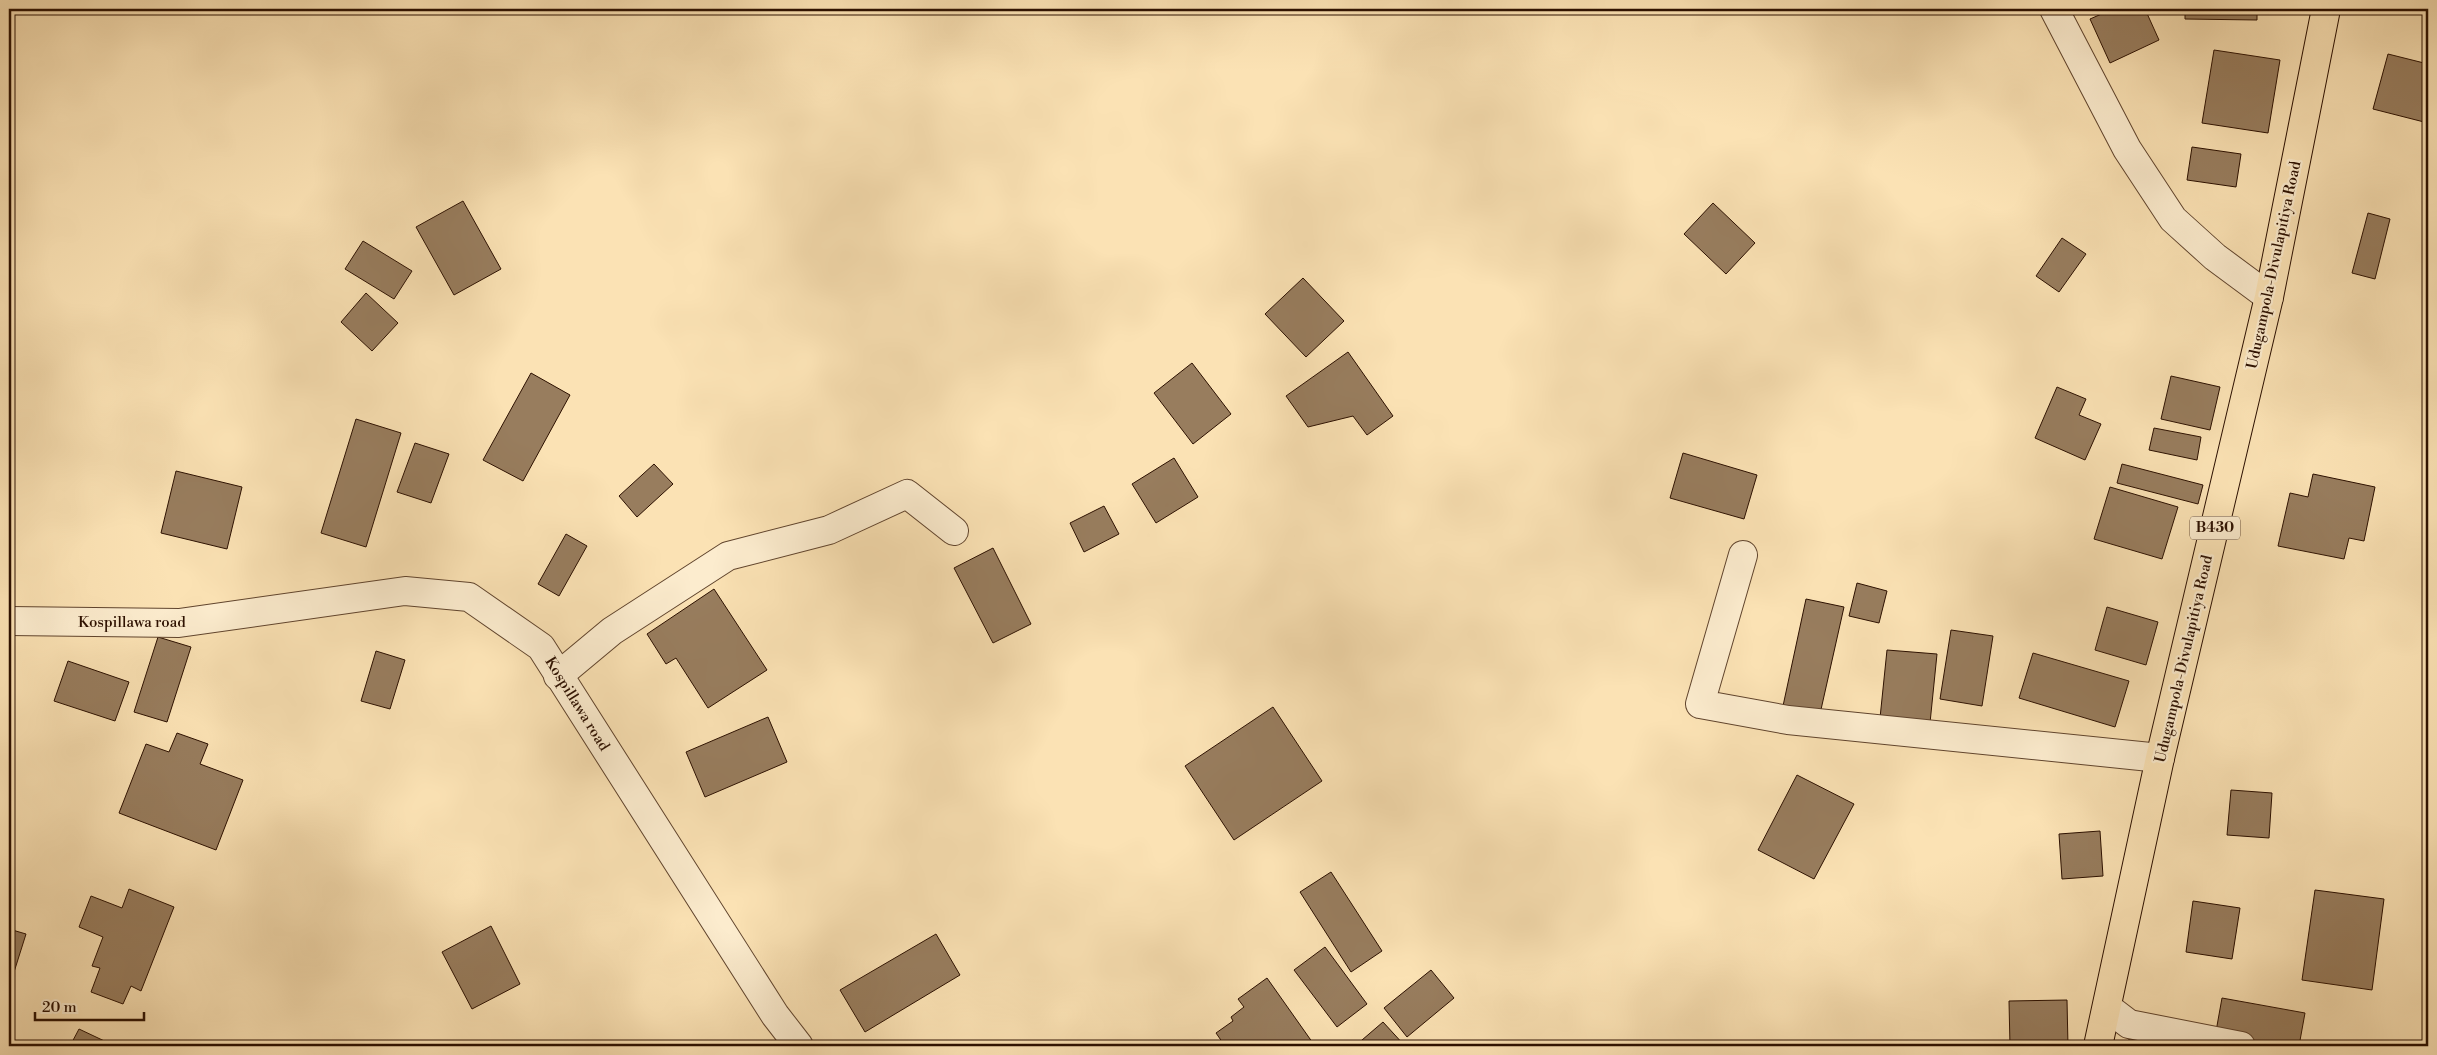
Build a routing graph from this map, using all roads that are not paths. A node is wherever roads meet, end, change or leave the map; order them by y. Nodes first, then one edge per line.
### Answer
1 (2054, 9) edge
2 (2326, 9) edge
3 (2269, 297) junction
4 (954, 531) dead end
5 (1743, 555) dead end
6 (9, 621) edge
7 (558, 676) junction
8 (2160, 758) junction
9 (2108, 1008) junction
10 (799, 1046) edge
11 (2098, 1046) edge
12 (2241, 1046) edge

1 - 3 street
2 - 3 main road, Udugampola-Divulapitiya Road / B430
3 - 8 main road, Udugampola-Divulapitiya Road / B430
4 - 7 street
5 - 8 street
6 - 7 street, Kospillawa road
7 - 10 street, Kospillawa road
8 - 9 main road, Udugampola-Divulapitiya Road / B430
9 - 11 main road, Udugampola-Divulapitiya Road / B430
9 - 12 street

